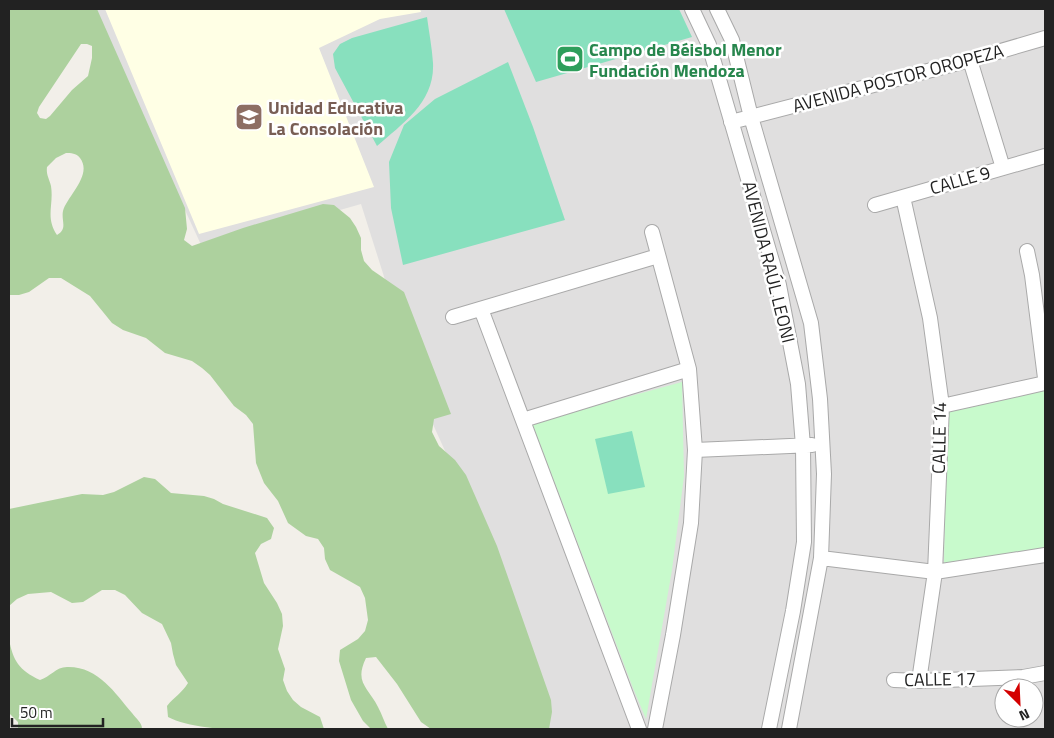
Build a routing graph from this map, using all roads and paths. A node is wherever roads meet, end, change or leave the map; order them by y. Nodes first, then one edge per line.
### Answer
1 (692, 9) edge
2 (717, 9) edge
3 (1045, 38) edge
4 (970, 60) junction
5 (750, 116) junction
6 (732, 122) junction
7 (1045, 156) edge
8 (1003, 168) junction
9 (903, 197) junction
10 (875, 205) dead end
11 (652, 232) dead end
12 (1027, 251) dead end
13 (658, 256) junction
14 (1038, 273) edge
15 (481, 309) junction
16 (453, 317) dead end
17 (689, 369) junction
18 (1045, 378) edge
19 (1045, 384) edge
20 (942, 406) junction
21 (523, 420) junction
22 (824, 444) junction
23 (803, 446) junction
24 (695, 450) junction
25 (1045, 555) edge
26 (821, 558) junction
27 (935, 572) junction
28 (1045, 673) edge
29 (894, 680) dead end
30 (919, 681) junction
31 (640, 729) edge
32 (655, 729) edge
33 (768, 729) edge
34 (789, 729) edge

1 - 6 street, AVENIDA RAÚL LEONI
2 - 5 street, AVENIDA RAÚL LEONI
3 - 4 street, AVENIDA POSTOR OROPEZA
4 - 5 street, AVENIDA POSTOR OROPEZA
4 - 8 street
5 - 6 street, AVENIDA POSTOR OROPEZA
5 - 22 street, AVENIDA RAÚL LEONI
6 - 23 street, AVENIDA RAÚL LEONI
7 - 8 street, CALLE 9
8 - 9 street, CALLE 9
9 - 10 street, CALLE 9
9 - 20 street, CALLE 14
11 - 13 street
12 - 14 street
13 - 15 street
13 - 17 street
14 - 18 street
15 - 16 street
15 - 21 street
17 - 21 street
17 - 24 street
19 - 20 street
20 - 27 street, CALLE 14
21 - 31 street
22 - 23 street
22 - 26 street, AVENIDA RAÚL LEONI
23 - 24 street
23 - 33 street, AVENIDA RAÚL LEONI
24 - 32 street
25 - 27 street
26 - 27 street
26 - 34 street, AVENIDA RAÚL LEONI
27 - 30 street, CALLE 14
28 - 30 street, CALLE 17
29 - 30 street, CALLE 17

